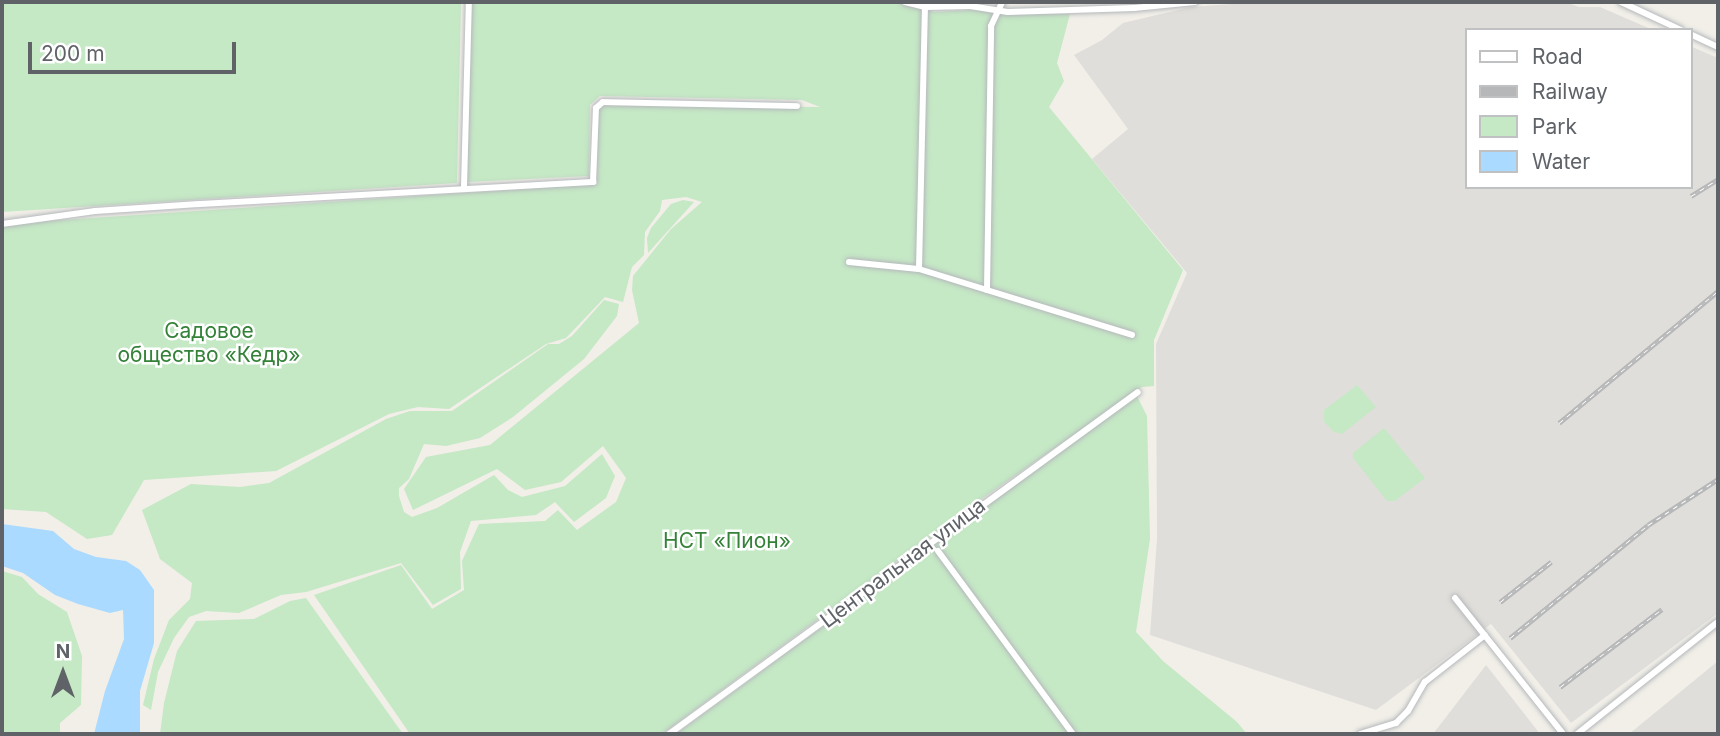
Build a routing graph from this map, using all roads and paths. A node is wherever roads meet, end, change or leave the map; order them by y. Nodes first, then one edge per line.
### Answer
1 (469, 2) edge
2 (905, 2) edge
3 (1195, 2) edge
4 (1621, 2) edge
5 (1000, 5) edge
6 (925, 7) junction
7 (1677, 28) edge
8 (1692, 35) edge
9 (1718, 47) edge
10 (797, 106) dead end
11 (464, 187) junction
12 (2, 224) edge
13 (849, 262) dead end
14 (919, 269) junction
15 (987, 289) junction
16 (1132, 335) dead end
17 (1138, 392) dead end
18 (937, 551) dead end
19 (1455, 598) dead end
20 (1718, 622) edge
21 (1485, 635) junction
22 (669, 734) edge
23 (1073, 734) edge
24 (1360, 734) edge
25 (1563, 734) edge
26 (1577, 734) edge

1 - 11 street
2 - 6 street
3 - 5 street
4 - 7 street
5 - 6 street
5 - 15 street
6 - 14 street
8 - 9 street
10 - 11 street
11 - 12 street
13 - 14 street
14 - 15 street
15 - 16 street
17 - 22 street, Центральная улица
18 - 23 street
19 - 21 street
20 - 26 street
21 - 24 street
21 - 25 street

